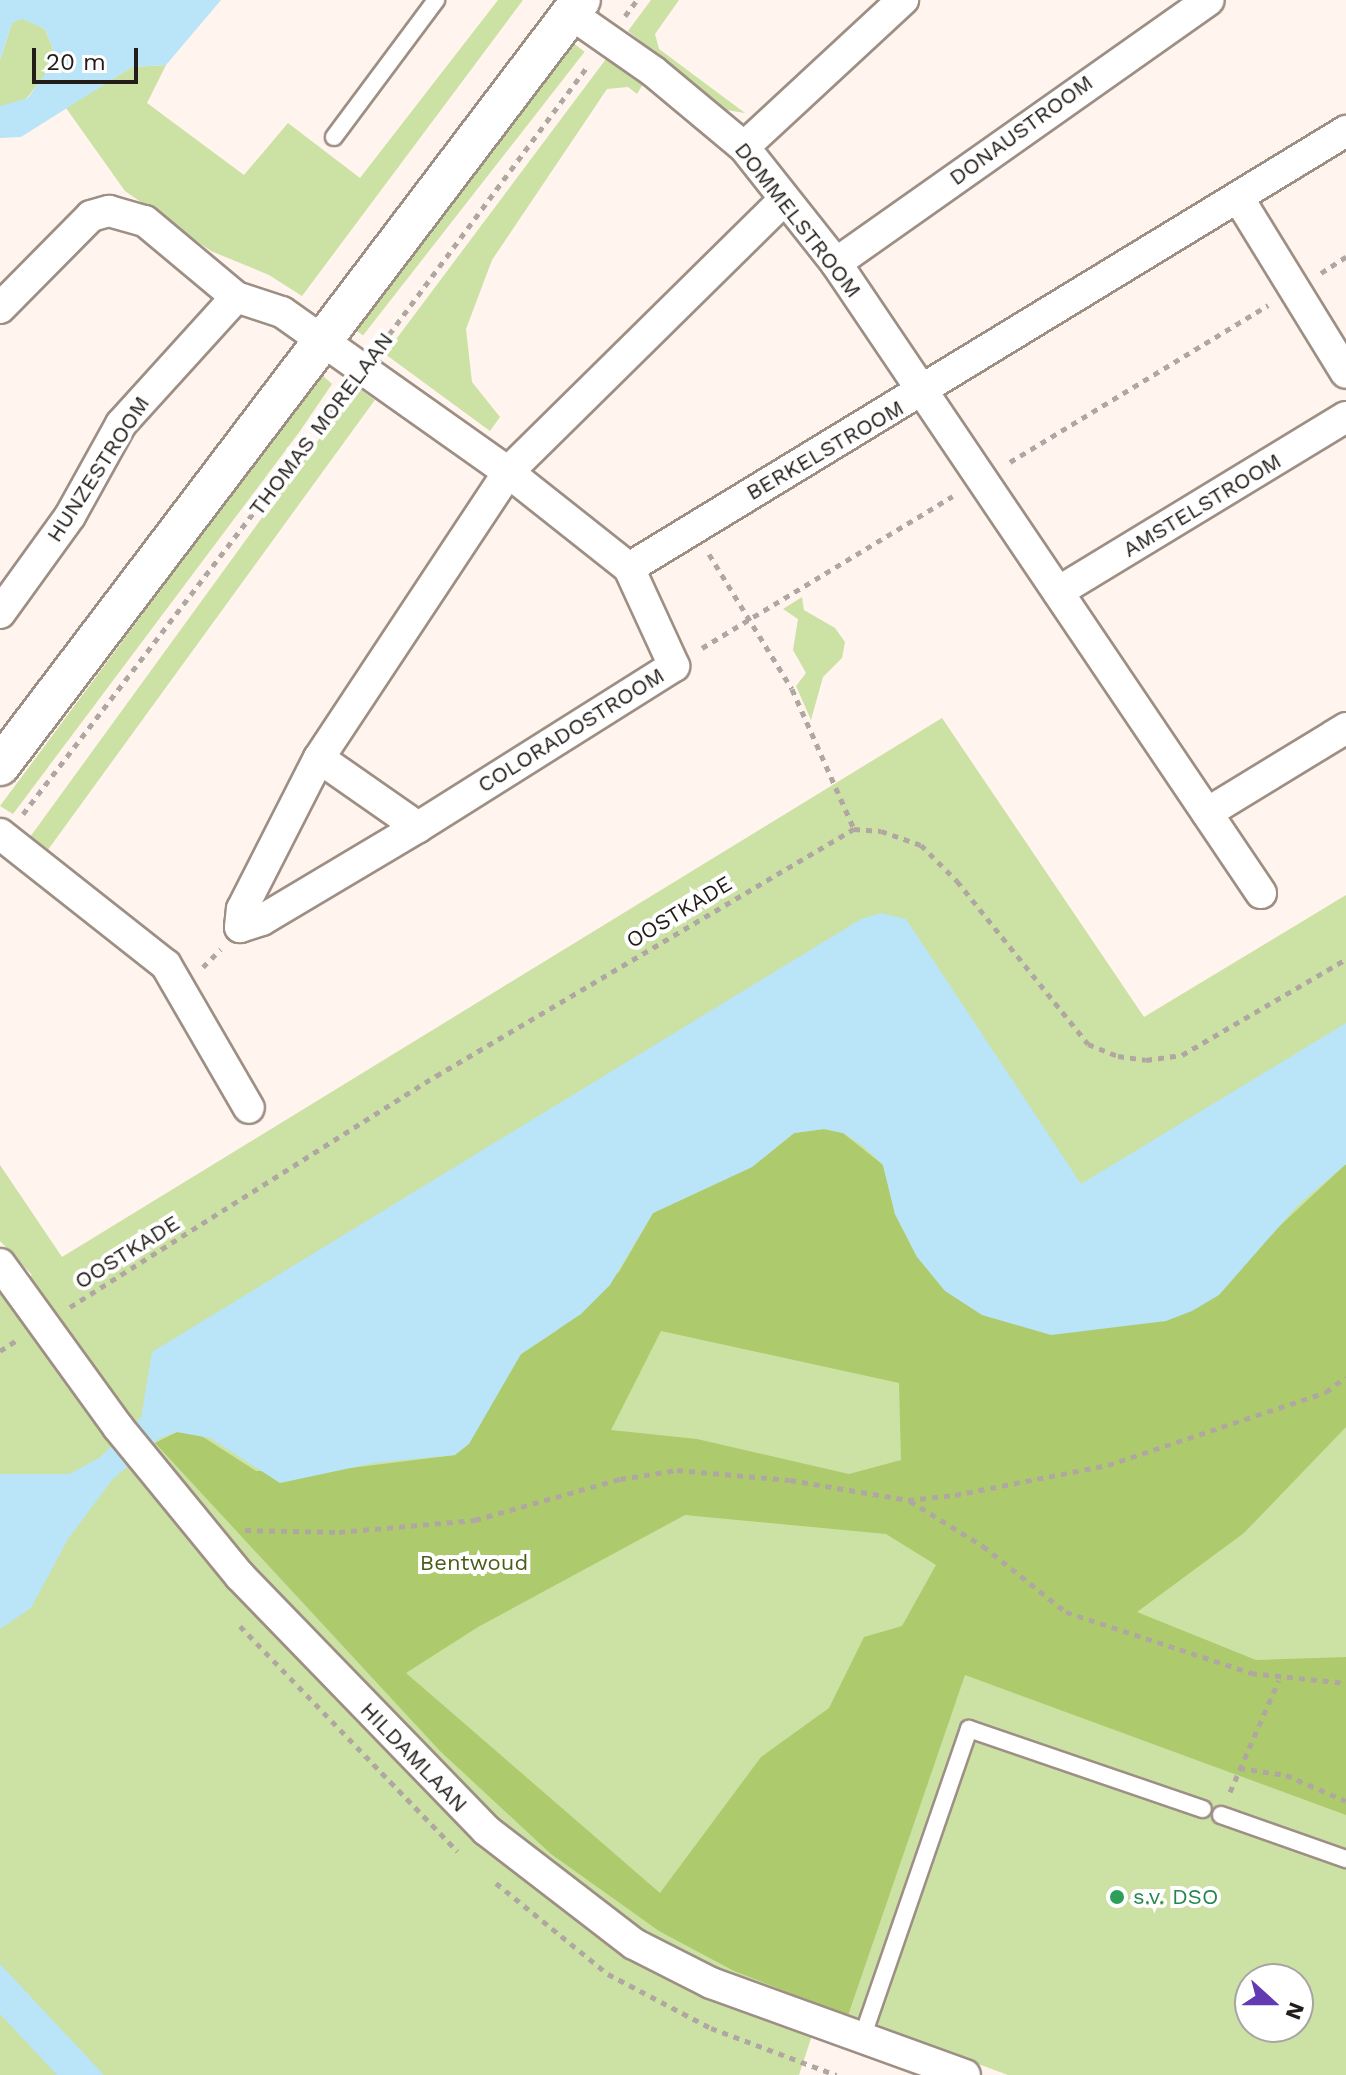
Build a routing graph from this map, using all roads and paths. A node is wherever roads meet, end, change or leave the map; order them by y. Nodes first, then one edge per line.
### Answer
1 (436, 0) edge
2 (637, 0) edge
3 (903, 0) edge
4 (1209, 0) edge
5 (576, 7) edge
6 (607, 41) junction
7 (1346, 131) edge
8 (334, 137) dead end
9 (744, 147) junction
10 (1239, 199) junction
11 (784, 200) junction
12 (836, 263) junction
13 (236, 297) junction
14 (0, 308) edge
15 (324, 341) junction
16 (364, 369) junction
17 (1346, 373) edge
18 (924, 392) junction
19 (1346, 417) edge
20 (508, 472) junction
21 (693, 528) junction
22 (629, 568) junction
23 (1058, 592) junction
24 (0, 613) edge
25 (1346, 728) edge
26 (319, 758) junction
27 (0, 766) edge
28 (1207, 813) junction
29 (418, 827) junction
30 (854, 829) junction
31 (2, 836) edge
32 (1261, 893) dead end
33 (240, 927) junction
34 (1346, 959) edge
35 (176, 983) junction
36 (249, 1108) dead end
37 (0, 1264) edge
38 (42, 1325) junction
39 (0, 1351) edge
40 (1346, 1377) edge
41 (908, 1500) junction
42 (200, 1528) junction
43 (1279, 1680) junction
44 (1346, 1683) edge
45 (1239, 1768) junction
46 (1346, 1801) edge
47 (1203, 1809) dead end
48 (1221, 1815) joint
49 (1346, 1859) edge
50 (862, 2038) junction
51 (965, 2075) edge

1 - 8 lane
2 - 6 path, THOMAS MORELAAN
3 - 9 street
4 - 12 street, DONAUSTROOM
5 - 6 street, DOMMELSTROOM
5 - 15 street
6 - 9 street, DOMMELSTROOM
6 - 16 path, THOMAS MORELAAN
7 - 10 street, BERKELSTROOM
9 - 11 street, DOMMELSTROOM
10 - 17 street
10 - 18 street, BERKELSTROOM
11 - 12 street, DOMMELSTROOM
11 - 20 street
12 - 18 street, DOMMELSTROOM
13 - 14 street
13 - 15 street
13 - 24 street, HUNZESTROOM
15 - 16 street
15 - 27 street
16 - 20 street
16 - 31 path, THOMAS MORELAAN
18 - 21 street, BERKELSTROOM
18 - 23 street
19 - 23 street, AMSTELSTROOM
20 - 22 street
20 - 26 street
21 - 22 street, BERKELSTROOM
21 - 30 path
22 - 29 street, COLORADOSTROOM
23 - 28 street
25 - 28 street
26 - 29 street
26 - 33 street
28 - 32 street
29 - 33 street, COLORADOSTROOM
30 - 34 path
30 - 38 path, OOSTKADE
31 - 35 street
33 - 35 path
35 - 36 street
37 - 38 street, HILDAMLAAN
38 - 39 path, OOSTKADE
38 - 42 street, HILDAMLAAN
40 - 41 path
41 - 42 path
41 - 43 path
42 - 50 street, HILDAMLAAN
43 - 44 path
43 - 45 path
45 - 46 path
45 - 48 path
47 - 50 lane
48 - 49 lane
50 - 51 street, HILDAMLAAN

